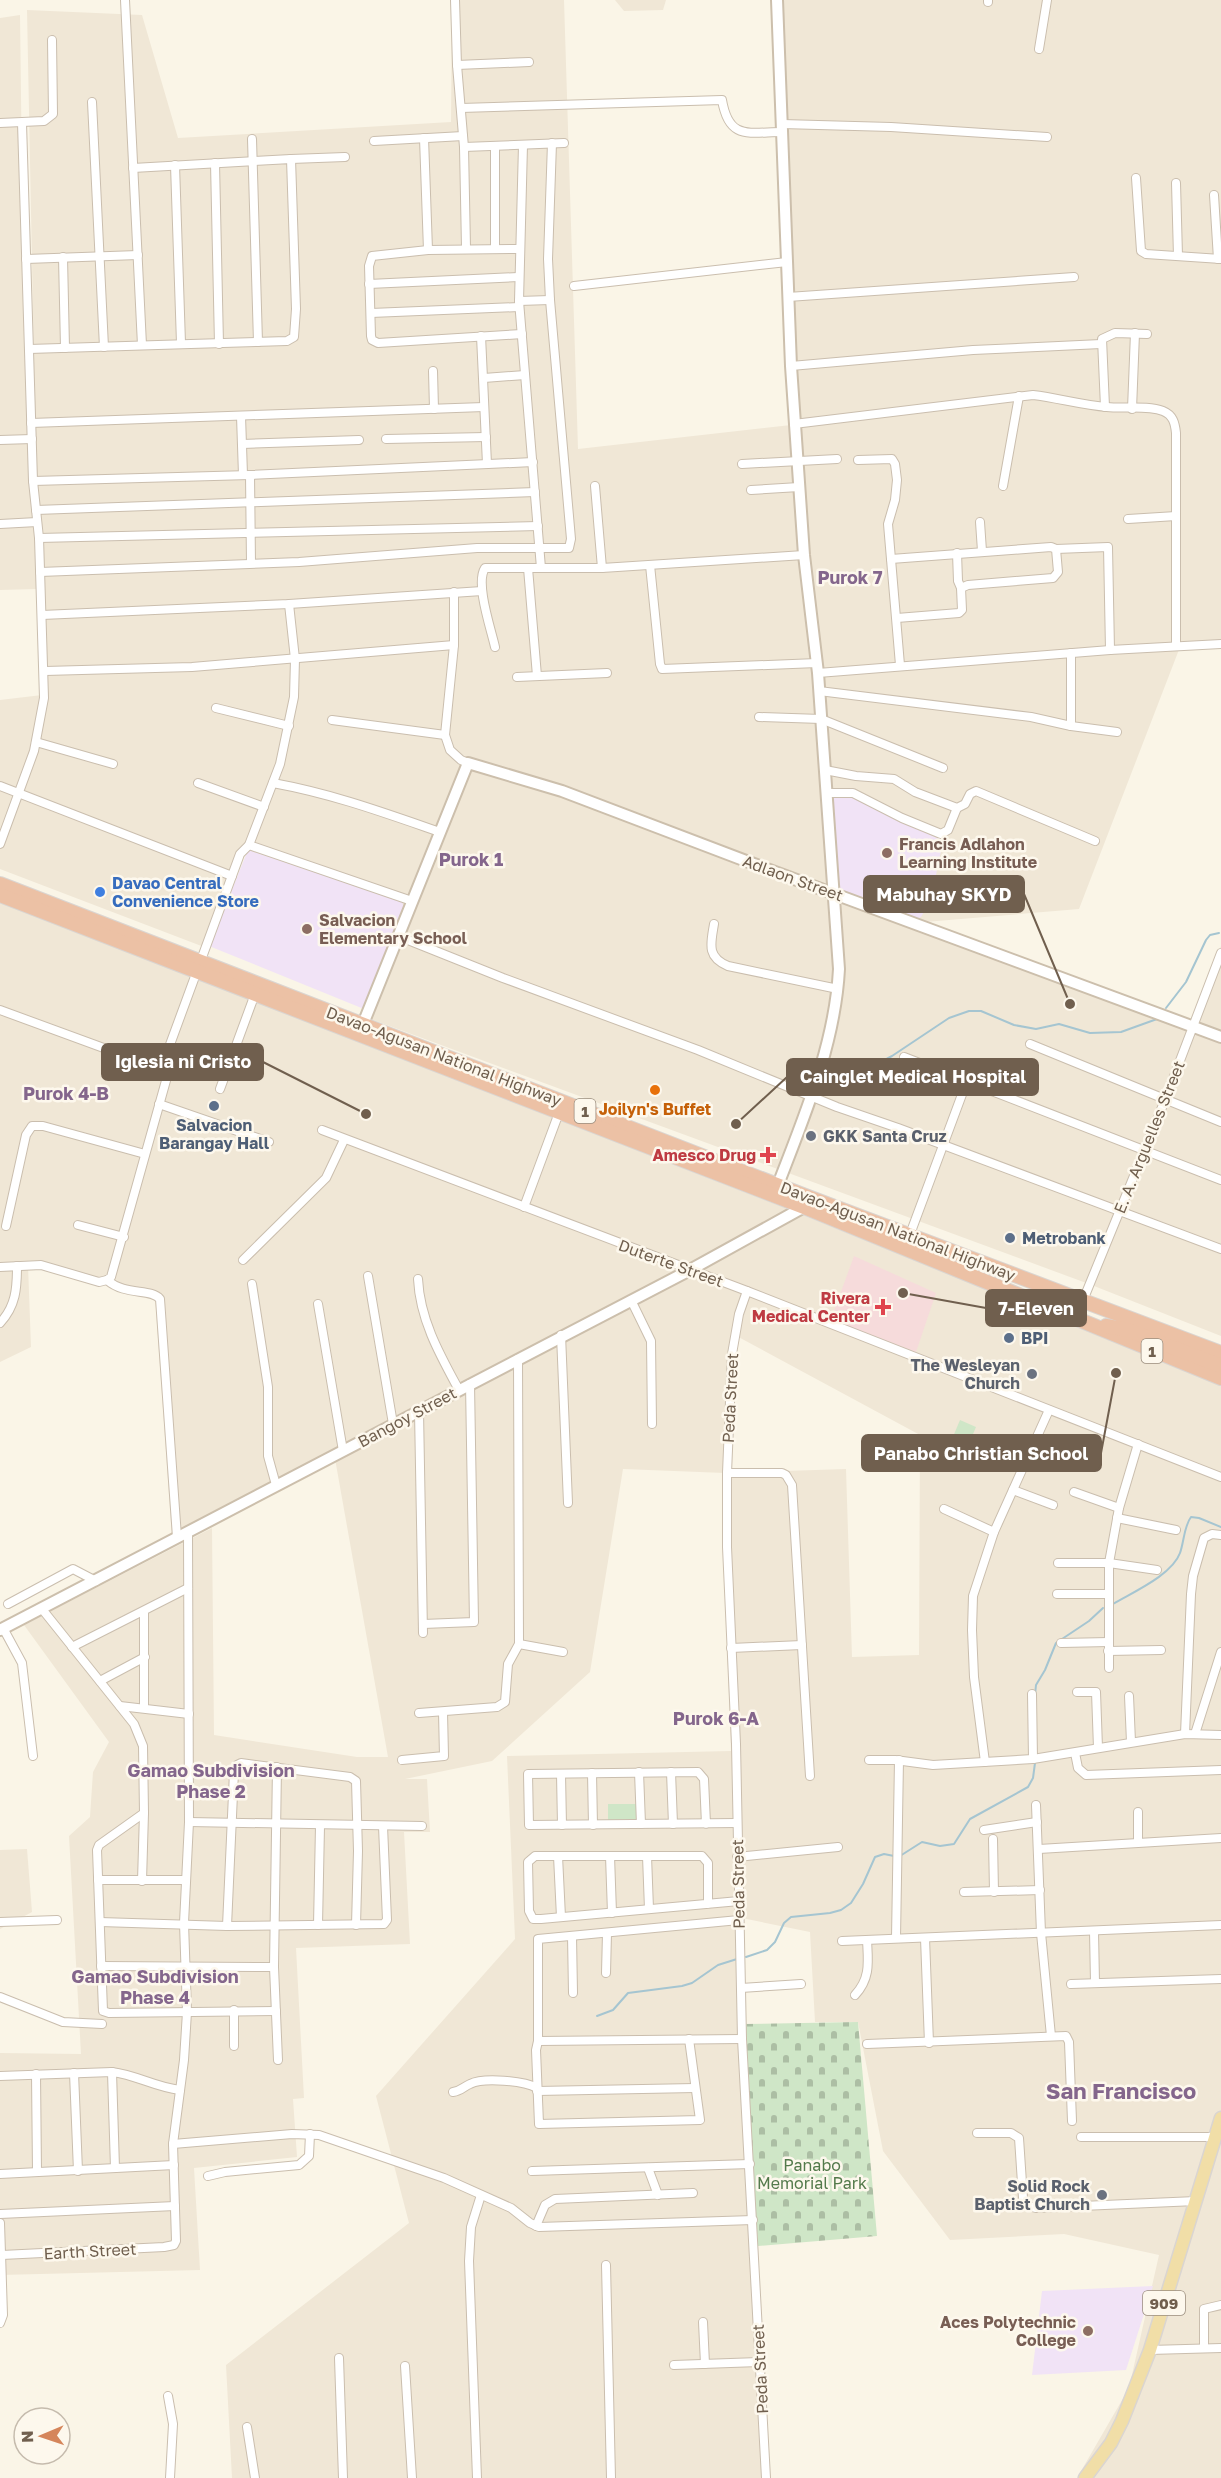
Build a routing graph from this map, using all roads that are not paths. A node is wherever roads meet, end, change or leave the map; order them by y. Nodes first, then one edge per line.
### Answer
1 (125, 0) edge
2 (455, 0) edge
3 (777, 0) edge
4 (1047, 0) edge
5 (52, 40) dead end
6 (1039, 49) dead end
7 (529, 62) dead end
8 (457, 65) junction
9 (92, 102) dead end
10 (461, 108) junction
11 (0, 123) edge
12 (22, 123) junction
13 (782, 128) junction
14 (463, 136) junction
15 (1047, 137) dead end
16 (424, 138) junction
17 (252, 139) dead end
18 (374, 141) dead end
19 (564, 142) dead end
20 (552, 143) junction
21 (523, 145) junction
22 (495, 146) junction
23 (464, 147) junction
24 (345, 157) dead end
25 (291, 159) junction
26 (252, 161) junction
27 (214, 163) junction
28 (175, 165) junction
29 (133, 168) junction
30 (1137, 178) dead end
31 (1176, 183) dead end
32 (1214, 195) dead end
33 (466, 248) junction
34 (495, 248) junction
35 (519, 249) junction
36 (428, 250) junction
37 (138, 255) junction
38 (1178, 256) junction
39 (63, 257) junction
40 (100, 257) junction
41 (26, 259) junction
42 (1219, 259) edge
43 (787, 262) junction
44 (518, 277) junction
45 (1074, 277) dead end
46 (369, 284) junction
47 (574, 286) dead end
48 (788, 297) junction
49 (550, 300) junction
50 (519, 304) junction
51 (371, 313) junction
52 (1135, 333) junction
53 (522, 334) junction
54 (1147, 334) dead end
55 (482, 336) junction
56 (258, 342) junction
57 (181, 344) junction
58 (219, 344) junction
59 (1101, 344) junction
60 (142, 345) junction
61 (104, 347) junction
62 (65, 348) junction
63 (28, 349) junction
64 (790, 366) junction
65 (433, 371) dead end
66 (525, 375) junction
67 (484, 378) junction
68 (1018, 396) junction
69 (484, 407) junction
70 (1105, 407) junction
71 (434, 409) junction
72 (1132, 409) junction
73 (241, 416) junction
74 (32, 423) junction
75 (794, 424) junction
76 (486, 437) junction
77 (32, 439) junction
78 (386, 439) dead end
79 (0, 440) edge
80 (359, 440) dead end
81 (242, 444) junction
82 (837, 459) dead end
83 (858, 460) dead end
84 (532, 462) junction
85 (797, 462) junction
86 (487, 464) junction
87 (742, 464) dead end
88 (247, 475) junction
89 (33, 481) junction
90 (595, 486) dead end
91 (1003, 486) dead end
92 (799, 488) junction
93 (751, 490) dead end
94 (535, 492) junction
95 (250, 503) junction
96 (36, 510) junction
97 (1176, 516) junction
98 (1128, 519) dead end
99 (37, 522) junction
100 (980, 522) dead end
101 (0, 524) edge
102 (538, 526) junction
103 (251, 534) junction
104 (39, 538) junction
105 (541, 549) junction
106 (1056, 549) junction
107 (982, 551) junction
108 (957, 553) junction
109 (804, 555) junction
110 (891, 559) junction
111 (251, 563) junction
112 (650, 565) junction
113 (528, 567) junction
114 (541, 568) junction
115 (602, 568) junction
116 (40, 572) junction
117 (961, 588) junction
118 (482, 591) junction
119 (454, 592) junction
120 (289, 604) junction
121 (42, 615) junction
122 (897, 618) junction
123 (1221, 644) edge
124 (454, 645) junction
125 (1176, 646) junction
126 (495, 647) dead end
127 (1110, 650) junction
128 (1071, 653) junction
129 (295, 659) junction
130 (900, 665) junction
131 (818, 668) junction
132 (45, 671) junction
133 (607, 673) dead end
134 (537, 676) junction
135 (517, 678) dead end
136 (819, 691) junction
137 (216, 708) dead end
138 (759, 717) dead end
139 (821, 719) junction
140 (332, 720) dead end
141 (289, 726) junction
142 (1071, 726) junction
143 (1117, 732) dead end
144 (445, 735) junction
145 (36, 742) junction
146 (468, 763) junction
147 (112, 764) dead end
148 (943, 768) dead end
149 (825, 770) junction
150 (198, 783) dead end
151 (273, 783) junction
152 (0, 786) edge
153 (827, 793) junction
154 (19, 794) junction
155 (264, 807) junction
156 (957, 808) junction
157 (440, 832) junction
158 (1095, 841) dead end
159 (0, 844) edge
160 (249, 845) junction
161 (232, 876) junction
162 (0, 884) edge
163 (834, 894) junction
164 (0, 896) edge
165 (412, 901) junction
166 (714, 924) dead end
167 (101, 929) junction
168 (398, 936) junction
169 (1221, 952) edge
170 (199, 967) junction
171 (838, 989) junction
172 (255, 994) junction
173 (282, 999) junction
174 (0, 1010) edge
175 (1194, 1026) junction
176 (361, 1030) junction
177 (1221, 1037) edge
178 (1030, 1044) dead end
179 (904, 1057) dead end
180 (161, 1069) junction
181 (967, 1080) junction
182 (220, 1089) dead end
183 (812, 1096) junction
184 (1165, 1100) junction
185 (159, 1104) junction
186 (561, 1107) junction
187 (1221, 1122) edge
188 (321, 1130) dead end
189 (344, 1140) junction
190 (269, 1142) dead end
191 (943, 1144) junction
192 (1143, 1150) junction
193 (145, 1154) junction
194 (1221, 1180) edge
195 (776, 1190) junction
196 (806, 1202) junction
197 (524, 1207) junction
198 (1119, 1210) junction
199 (78, 1225) dead end
200 (6, 1226) dead end
201 (124, 1237) junction
202 (907, 1242) junction
203 (1221, 1249) edge
204 (959, 1254) junction
205 (243, 1260) dead end
206 (17, 1266) junction
207 (0, 1267) edge
208 (953, 1269) junction
209 (690, 1270) junction
210 (368, 1276) dead end
211 (417, 1279) dead end
212 (107, 1280) junction
213 (252, 1284) dead end
214 (747, 1291) junction
215 (631, 1300) junction
216 (1087, 1302) junction
217 (318, 1305) dead end
218 (1079, 1321) junction
219 (0, 1323) edge
220 (1128, 1330) junction
221 (561, 1335) junction
222 (1221, 1353) edge
223 (518, 1359) junction
224 (1221, 1366) edge
225 (1221, 1378) edge
226 (470, 1384) junction
227 (459, 1389) junction
228 (1049, 1410) junction
229 (419, 1411) junction
230 (393, 1424) junction
231 (652, 1424) dead end
232 (1138, 1444) junction
233 (343, 1451) junction
234 (727, 1473) junction
235 (1221, 1477) edge
236 (276, 1485) junction
237 (1013, 1490) junction
238 (1074, 1492) dead end
239 (568, 1503) dead end
240 (1053, 1505) dead end
241 (1119, 1508) junction
242 (944, 1509) dead end
243 (1117, 1518) junction
244 (1176, 1530) dead end
245 (994, 1532) junction
246 (183, 1535) junction
247 (1221, 1535) edge
248 (1058, 1563) dead end
249 (1109, 1563) junction
250 (1157, 1570) dead end
251 (96, 1581) junction
252 (188, 1588) junction
253 (1057, 1593) dead end
254 (1107, 1594) junction
255 (8, 1604) dead end
256 (42, 1609) junction
257 (144, 1612) junction
258 (1, 1629) edge
259 (1109, 1642) junction
260 (1061, 1643) dead end
261 (519, 1644) junction
262 (802, 1645) junction
263 (72, 1647) junction
264 (731, 1648) junction
265 (1161, 1650) dead end
266 (563, 1652) dead end
267 (1108, 1652) junction
268 (1221, 1652) edge
269 (145, 1657) junction
270 (1109, 1668) dead end
271 (100, 1682) junction
272 (1077, 1692) dead end
273 (1032, 1694) dead end
274 (1130, 1696) dead end
275 (120, 1706) junction
276 (144, 1707) junction
277 (443, 1712) junction
278 (419, 1713) dead end
279 (189, 1714) junction
280 (1185, 1734) junction
281 (1195, 1734) junction
282 (1221, 1735) edge
283 (1131, 1742) junction
284 (1098, 1748) junction
285 (1075, 1753) junction
286 (33, 1756) dead end
287 (1033, 1759) junction
288 (402, 1760) dead end
289 (870, 1760) dead end
290 (899, 1760) junction
291 (985, 1762) junction
292 (277, 1767) junction
293 (1221, 1770) edge
294 (639, 1772) junction
295 (671, 1772) junction
296 (592, 1773) junction
297 (561, 1774) junction
298 (810, 1776) dead end
299 (1036, 1805) dead end
300 (1138, 1812) dead end
301 (144, 1813) junction
302 (189, 1822) junction
303 (1037, 1822) junction
304 (737, 1823) junction
305 (232, 1824) junction
306 (275, 1824) junction
307 (641, 1824) junction
308 (673, 1824) junction
309 (706, 1824) junction
310 (562, 1825) junction
311 (593, 1825) junction
312 (320, 1826) junction
313 (358, 1826) junction
314 (383, 1826) junction
315 (422, 1826) dead end
316 (984, 1830) dead end
317 (1221, 1838) edge
318 (993, 1839) dead end
319 (1138, 1842) junction
320 (838, 1846) dead end
321 (1039, 1849) junction
322 (558, 1856) junction
323 (610, 1856) junction
324 (647, 1856) junction
325 (737, 1857) junction
326 (98, 1880) junction
327 (186, 1880) junction
328 (142, 1881) junction
329 (1040, 1890) junction
330 (964, 1892) dead end
331 (994, 1892) junction
332 (738, 1901) junction
333 (708, 1904) junction
334 (650, 1909) junction
335 (612, 1913) junction
336 (561, 1917) junction
337 (57, 1920) dead end
338 (739, 1920) junction
339 (0, 1922) edge
340 (100, 1922) junction
341 (184, 1923) junction
342 (318, 1924) junction
343 (274, 1925) junction
344 (356, 1925) junction
345 (1221, 1925) edge
346 (227, 1926) junction
347 (1094, 1931) junction
348 (607, 1933) junction
349 (1041, 1933) junction
350 (572, 1936) junction
351 (897, 1938) junction
352 (925, 1938) junction
353 (867, 1940) junction
354 (842, 1941) dead end
355 (101, 1966) junction
356 (274, 1967) junction
357 (186, 1968) junction
358 (606, 1973) dead end
359 (1221, 1979) edge
360 (1095, 1983) junction
361 (801, 1984) dead end
362 (1071, 1984) dead end
363 (741, 1988) junction
364 (573, 1993) dead end
365 (855, 1995) dead end
366 (0, 1997) edge
367 (234, 2010) junction
368 (276, 2011) junction
369 (187, 2012) junction
370 (102, 2024) dead end
371 (1052, 2036) junction
372 (689, 2039) junction
373 (742, 2039) junction
374 (538, 2041) junction
375 (929, 2043) junction
376 (867, 2044) dead end
377 (234, 2046) dead end
378 (278, 2060) dead end
379 (112, 2072) junction
380 (74, 2073) junction
381 (36, 2074) junction
382 (0, 2076) edge
383 (695, 2088) junction
384 (180, 2090) junction
385 (537, 2090) junction
386 (453, 2092) dead end
387 (1221, 2118) edge
388 (1072, 2121) dead end
389 (977, 2133) dead end
390 (309, 2134) junction
391 (1215, 2137) junction
392 (1081, 2138) dead end
393 (174, 2144) junction
394 (750, 2164) junction
395 (174, 2165) junction
396 (115, 2168) junction
397 (648, 2168) junction
398 (78, 2170) junction
399 (532, 2171) dead end
400 (37, 2172) junction
401 (0, 2174) edge
402 (208, 2176) dead end
403 (693, 2193) dead end
404 (481, 2195) junction
405 (658, 2195) junction
406 (1196, 2201) junction
407 (175, 2206) junction
408 (0, 2214) edge
409 (753, 2220) junction
410 (0, 2223) edge
411 (536, 2226) junction
412 (2, 2255) junction
413 (606, 2265) dead end
414 (1221, 2305) edge
415 (703, 2322) dead end
416 (0, 2323) edge
417 (1221, 2348) edge
418 (1204, 2349) junction
419 (1150, 2350) junction
420 (339, 2358) dead end
421 (759, 2362) junction
422 (705, 2364) junction
423 (674, 2365) dead end
424 (405, 2366) dead end
425 (168, 2396) dead end
426 (247, 2427) dead end
427 (170, 2478) edge
428 (255, 2478) edge
429 (343, 2478) edge
430 (412, 2478) edge
431 (477, 2478) edge
432 (611, 2478) edge
433 (766, 2478) edge
434 (1085, 2478) edge

1 - 29 street
2 - 8 street
3 - 13 street
4 - 6 street
5 - 12 street
7 - 8 street
8 - 10 street
9 - 40 street
10 - 13 street
10 - 14 street
11 - 12 street
12 - 41 street
13 - 15 street
13 - 43 street
14 - 16 street
14 - 23 street
16 - 18 street
16 - 36 street
17 - 26 street
19 - 20 street
20 - 21 street
20 - 49 street
21 - 22 street
21 - 35 street
22 - 23 street
22 - 34 street
23 - 33 street
24 - 25 street
25 - 26 street
25 - 56 street
26 - 27 street
26 - 56 street
27 - 28 street
27 - 58 street
28 - 29 street
28 - 57 street
29 - 37 street
30 - 38 street
31 - 38 street
32 - 42 street
33 - 34 street
33 - 36 street
34 - 35 street
35 - 44 street
36 - 46 street
37 - 40 street
37 - 60 street
38 - 42 street
39 - 40 street
39 - 41 street
39 - 62 street
40 - 61 street
41 - 63 street
43 - 47 street
43 - 48 street
44 - 46 street
44 - 50 street
45 - 48 street
46 - 51 street
48 - 64 street
49 - 50 street
49 - 105 street
50 - 51 street
50 - 53 street
51 - 55 street
52 - 54 street
52 - 59 street
52 - 72 street
53 - 55 street
53 - 66 street
55 - 67 street
56 - 58 street
57 - 58 street
57 - 60 street
59 - 64 street
59 - 70 street
60 - 61 street
61 - 62 street
62 - 63 street
63 - 74 street
64 - 75 street
65 - 71 street
66 - 67 street
66 - 84 street
67 - 69 street
68 - 70 street
68 - 75 street
68 - 91 street
69 - 71 street
69 - 76 street
70 - 72 street
71 - 73 street
72 - 97 street
73 - 74 street
73 - 81 street
74 - 77 street
75 - 85 street
76 - 78 street
76 - 86 street
77 - 79 street
77 - 89 street
80 - 81 street
81 - 88 street
82 - 85 street
83 - 110 street
84 - 86 street
84 - 94 street
85 - 87 street
85 - 92 street
86 - 88 street
88 - 89 street
88 - 95 street
89 - 96 street
90 - 115 street
92 - 93 street
92 - 109 street
94 - 95 street
94 - 102 street
95 - 96 street
95 - 103 street
96 - 99 street
97 - 98 street
97 - 125 street
99 - 101 street
99 - 104 street
100 - 107 street
102 - 103 street
102 - 105 street
103 - 104 street
103 - 111 street
104 - 116 street
105 - 111 street
105 - 114 street
106 - 107 street
106 - 117 street
106 - 127 street
107 - 108 street
108 - 110 street
108 - 117 street
109 - 112 street
109 - 131 street
110 - 122 street
111 - 116 street
112 - 115 street
112 - 131 street
113 - 114 street
113 - 118 street
113 - 134 street
114 - 115 street
116 - 121 street
117 - 122 street
118 - 119 street
118 - 126 street
119 - 120 street
119 - 124 street
120 - 121 street
120 - 129 street
121 - 132 street
122 - 130 street
123 - 125 street
124 - 129 street
124 - 144 street
125 - 127 street
127 - 128 street
128 - 130 street
128 - 142 street
129 - 132 street
129 - 141 street
130 - 131 street
131 - 136 street
132 - 145 street
133 - 134 street
134 - 135 street
136 - 139 street
136 - 142 street
137 - 141 street
138 - 139 street
139 - 148 street
139 - 149 street
140 - 144 street
141 - 151 street
142 - 143 street
144 - 146 street, Adlaon Street
145 - 147 street
145 - 154 street
146 - 157 street
146 - 163 street, Adlaon Street
149 - 153 street
149 - 156 street
150 - 155 street
151 - 155 street
151 - 157 street
152 - 154 street
153 - 156 street
153 - 163 street
154 - 159 street
154 - 161 street
155 - 160 street
156 - 158 street
157 - 165 street
160 - 161 street
160 - 165 street
161 - 170 street
162 - 167 highway, Davao-Agusan National Highway / 1
163 - 171 street
163 - 175 street, Adlaon Street
164 - 167 highway, Davao-Agusan National Highway / 1
165 - 168 street
166 - 171 street
167 - 170 highway, Davao-Agusan National Highway / 1
168 - 176 street
168 - 183 street
169 - 175 street, E. A. Arguelles Street
170 - 172 highway, Davao-Agusan National Highway / 1
170 - 173 highway, Davao-Agusan National Highway / 1
170 - 180 street
171 - 183 street
172 - 173 highway, Davao-Agusan National Highway / 1
172 - 182 street
173 - 176 highway, Davao-Agusan National Highway / 1
174 - 180 street
175 - 177 street, Adlaon Street
175 - 184 street, E. A. Arguelles Street
176 - 186 highway, Davao-Agusan National Highway / 1
178 - 184 street
179 - 181 street
180 - 185 street
181 - 191 street
181 - 192 street
183 - 191 street
183 - 195 street
184 - 187 street
184 - 192 street, E. A. Arguelles Street
185 - 190 street
185 - 193 street
186 - 195 highway, Davao-Agusan National Highway / 1
186 - 197 street
188 - 189 street, Duterte Street
189 - 197 street, Duterte Street
189 - 205 street
191 - 198 street
191 - 202 street
192 - 194 street
192 - 198 street, E. A. Arguelles Street
193 - 200 street
193 - 201 street
195 - 196 highway, Davao-Agusan National Highway / 1
196 - 202 highway, Davao-Agusan National Highway / 1
196 - 209 street, Bangoy Street
197 - 209 street, Duterte Street
198 - 203 street
198 - 216 street, E. A. Arguelles Street
199 - 201 street
201 - 212 street
202 - 204 highway, Davao-Agusan National Highway / 1
202 - 208 highway, Davao-Agusan National Highway / 1
204 - 208 highway
204 - 216 highway, Davao-Agusan National Highway / 1
206 - 207 street
206 - 212 street
206 - 219 street
208 - 218 highway, Davao-Agusan National Highway / 1
209 - 214 street, Duterte Street
209 - 215 street, Bangoy Street
210 - 230 street
211 - 227 street
212 - 246 street
213 - 236 street
214 - 228 street, Duterte Street
214 - 234 street, Peda Street
215 - 221 street, Bangoy Street
215 - 231 street
216 - 218 street, E. A. Arguelles Street
216 - 220 highway, Davao-Agusan National Highway / 1
216 - 222 highway, Davao-Agusan National Highway / 1
217 - 233 street
218 - 220 highway, Davao-Agusan National Highway / 1
218 - 225 highway, Davao-Agusan National Highway / 1
220 - 224 highway, Davao-Agusan National Highway / 1
221 - 223 street, Bangoy Street
221 - 239 street
223 - 226 street, Bangoy Street
223 - 261 street
226 - 227 street, Bangoy Street
226 - 229 street
227 - 229 street, Bangoy Street
228 - 232 street, Duterte Street
228 - 237 street
229 - 230 street, Bangoy Street
230 - 233 street, Bangoy Street
232 - 235 street, Duterte Street
232 - 241 street
233 - 236 street, Bangoy Street
234 - 262 street
234 - 264 street, Peda Street
236 - 246 street, Bangoy Street
237 - 240 street
237 - 245 street
238 - 241 street
241 - 243 street
242 - 245 street
243 - 244 street
243 - 249 street
245 - 291 street
246 - 251 street, Bangoy Street
246 - 252 street
247 - 280 street
248 - 249 street
249 - 250 street
249 - 254 street
251 - 255 street
251 - 256 street, Bangoy Street
252 - 257 street
252 - 279 street
253 - 254 street
254 - 259 street
256 - 258 street, Bangoy Street
256 - 263 street
257 - 263 street
257 - 269 street
258 - 286 street
259 - 260 street
259 - 267 street
261 - 266 street
261 - 277 street
262 - 264 street
262 - 298 street
263 - 271 street
264 - 304 street, Peda Street
265 - 267 street
267 - 270 street
268 - 281 street
269 - 271 street
269 - 276 street
271 - 275 street
272 - 284 street
273 - 287 street
274 - 283 street
275 - 276 street
275 - 301 street
276 - 279 street
277 - 278 street
277 - 288 street
279 - 302 street
280 - 281 street
280 - 283 street
281 - 282 street
283 - 284 street
284 - 285 street
285 - 287 street
285 - 293 street
287 - 291 street
289 - 290 street
290 - 291 street
290 - 351 street
292 - 305 street
292 - 306 street
292 - 313 street
294 - 295 street
294 - 296 street
294 - 307 street
295 - 308 street
295 - 309 street
296 - 297 street
296 - 311 street
297 - 310 street
297 - 310 street
299 - 303 street
300 - 319 street
301 - 326 street
301 - 328 street
302 - 305 street
302 - 327 street
303 - 316 street
303 - 321 street
304 - 309 street
304 - 325 street, Peda Street
305 - 306 street
305 - 346 street
306 - 312 street
306 - 343 street
307 - 308 street
307 - 311 street
308 - 309 street
310 - 311 street
312 - 313 street
312 - 342 street
313 - 314 street
313 - 344 street
314 - 315 street
314 - 344 street
317 - 319 street
318 - 331 street
319 - 321 street
320 - 325 street
321 - 329 street
322 - 323 street
322 - 336 street
322 - 336 street
323 - 324 street
323 - 335 street
324 - 333 street
324 - 334 street
325 - 332 street, Peda Street
326 - 328 street
326 - 340 street
327 - 328 street
327 - 341 street
329 - 331 street
329 - 349 street
330 - 331 street
332 - 333 street
332 - 338 street, Peda Street
333 - 334 street
334 - 335 street
335 - 336 street
337 - 339 street
338 - 348 street
338 - 363 street, Peda Street
340 - 341 street
340 - 355 street
341 - 346 street
341 - 357 street
342 - 343 street
342 - 344 street
343 - 346 street
343 - 356 street
345 - 347 street
347 - 349 street
347 - 360 street
348 - 350 street
348 - 358 street
349 - 352 street
349 - 371 street
350 - 364 street
350 - 374 street
351 - 352 street
351 - 353 street
352 - 375 street
353 - 354 street
353 - 365 street
355 - 357 street
355 - 369 street
356 - 357 street
356 - 368 street
357 - 369 street
359 - 360 street
360 - 362 street
361 - 363 street
363 - 373 street, Peda Street
366 - 370 street
367 - 368 street
367 - 369 street
367 - 377 street
368 - 378 street
369 - 384 street
371 - 375 street
371 - 388 street
372 - 373 street
372 - 374 street
372 - 383 street
373 - 394 street, Peda Street
374 - 385 street
375 - 376 street
379 - 380 street
379 - 384 street
379 - 396 street
380 - 381 street
380 - 398 street
381 - 382 street
381 - 400 street
383 - 385 street
383 - 385 street
384 - 393 street
385 - 386 street
387 - 391 main road, 909
389 - 406 street
390 - 393 street
390 - 402 street
390 - 404 street
391 - 392 street
391 - 406 main road, 909
393 - 395 street
394 - 397 street
394 - 409 street, Peda Street
395 - 396 street
395 - 407 street
396 - 398 street
397 - 399 street
397 - 405 street
398 - 400 street
400 - 401 street
403 - 405 street
404 - 411 street
404 - 431 street
405 - 411 street
406 - 419 main road, 909
407 - 408 street
407 - 412 street, Earth Street
409 - 411 street
409 - 421 street, Peda Street
410 - 412 street
412 - 416 street
413 - 432 street
414 - 418 street
415 - 422 street
417 - 418 street
418 - 419 street
419 - 434 main road, 909
420 - 429 street
421 - 422 street
421 - 433 street, Peda Street
422 - 423 street
424 - 430 street
425 - 427 street
426 - 428 street

